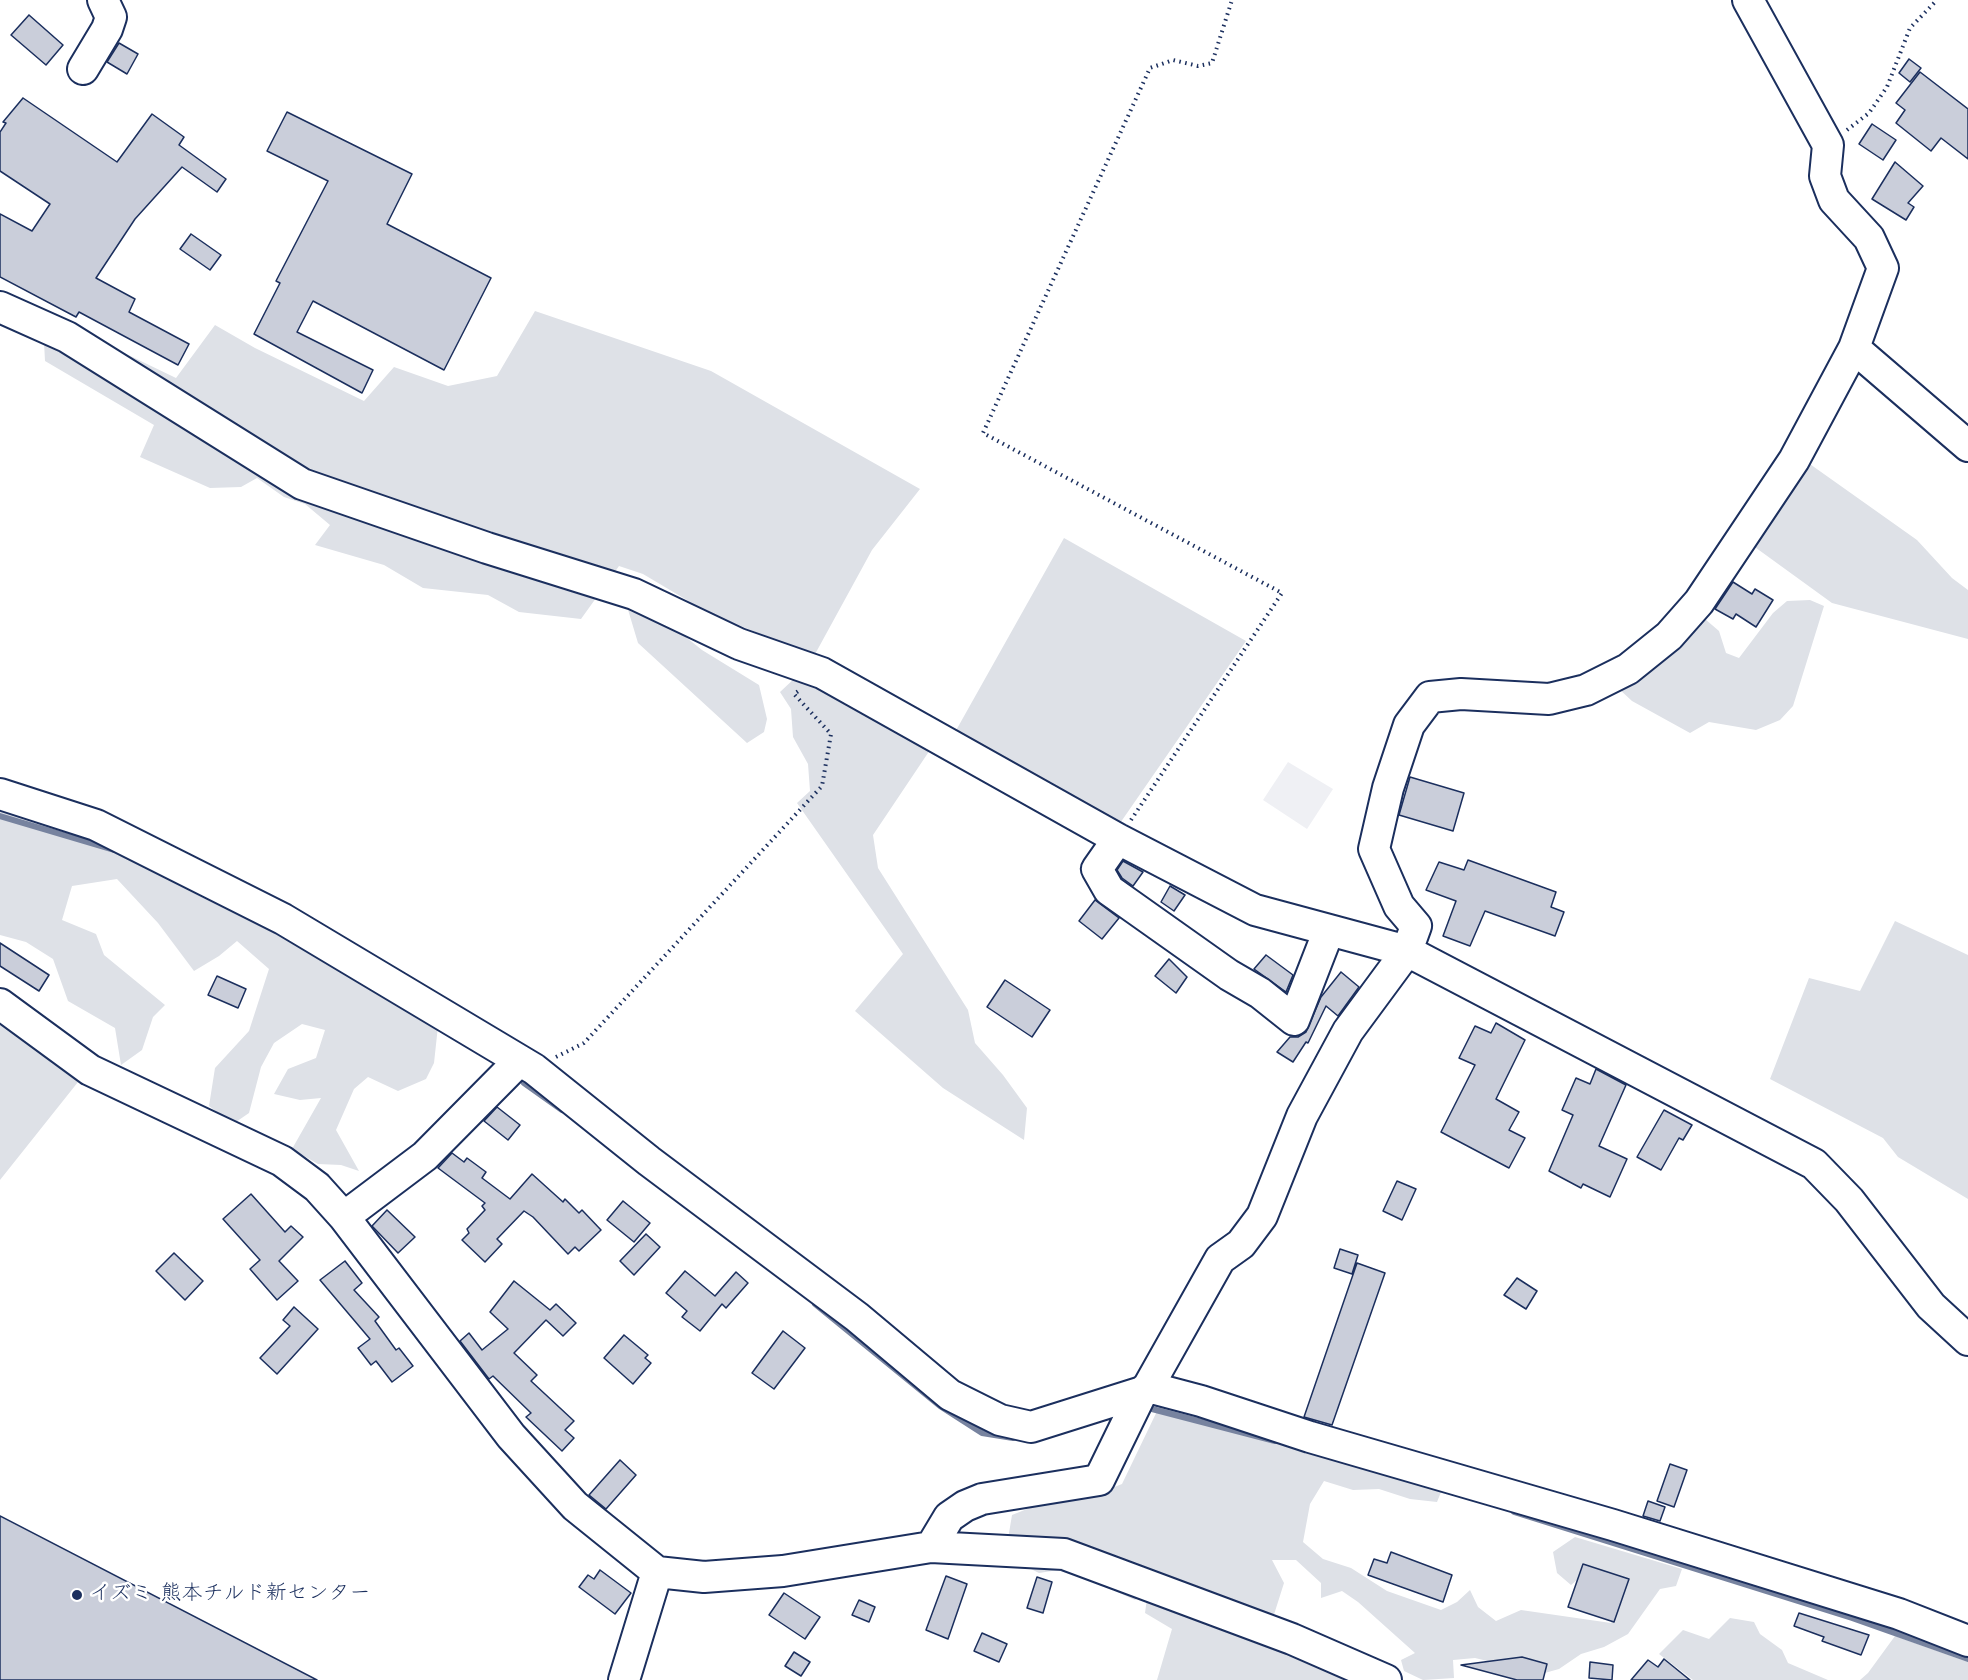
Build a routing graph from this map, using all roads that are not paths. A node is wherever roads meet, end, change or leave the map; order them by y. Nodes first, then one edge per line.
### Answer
1 (103, 0) edge
2 (1748, 0) edge
3 (82, 69) dead end
4 (0, 307) edge
5 (1854, 348) junction
6 (1968, 446) edge
7 (0, 794) edge
8 (1118, 839) junction
9 (1329, 930) junction
10 (1407, 951) junction
11 (0, 1004) edge
12 (526, 1065) junction
13 (344, 1218) junction
14 (1968, 1340) edge
15 (1145, 1390) junction
16 (931, 1547) junction
17 (657, 1572) junction
18 (1968, 1641) edge
19 (624, 1680) edge
20 (1386, 1680) edge

1 - 3 street
2 - 5 street
4 - 8 street
5 - 6 street
5 - 10 street
7 - 12 street
8 - 9 street
8 - 9 street
9 - 10 street
10 - 14 street
10 - 15 street
11 - 13 street
12 - 13 street
12 - 15 street
13 - 17 street
15 - 16 street
15 - 18 street
16 - 17 street
16 - 20 street
17 - 19 street

